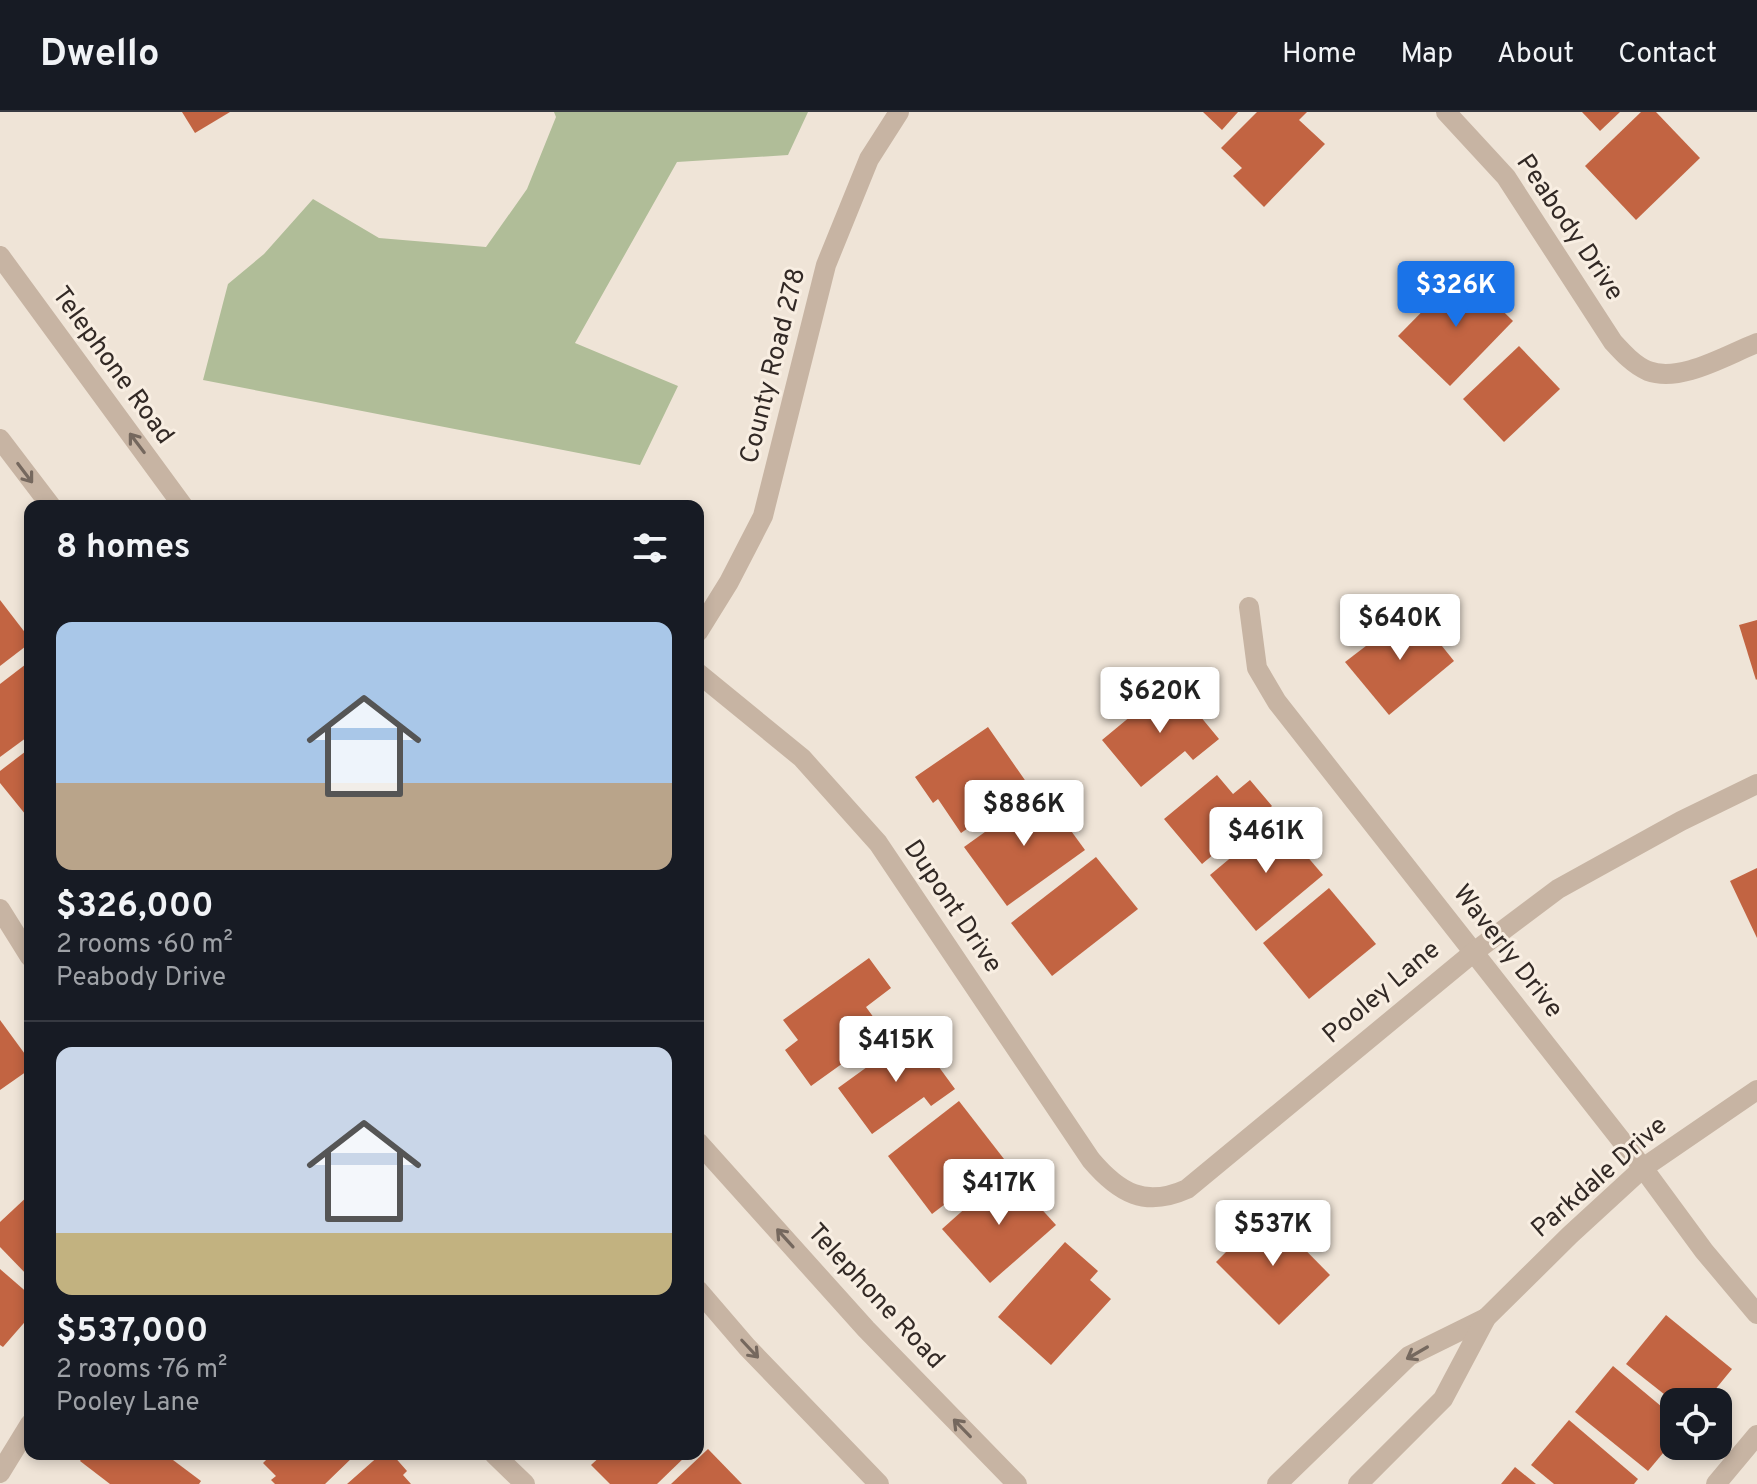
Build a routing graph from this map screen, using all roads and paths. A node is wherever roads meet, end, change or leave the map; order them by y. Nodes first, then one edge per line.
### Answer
1 (899, 112) edge
2 (1446, 112) edge
3 (0, 256) edge
4 (1757, 343) edge
5 (0, 439) edge
6 (46, 500) edge
7 (179, 500) edge
8 (1249, 607) dead end
9 (704, 622) edge
10 (704, 678) edge
11 (1757, 784) edge
12 (0, 909) edge
13 (24, 947) edge
14 (1474, 952) junction
15 (1757, 1090) edge
16 (704, 1149) edge
17 (1643, 1168) junction
18 (1133, 1195) joint
19 (704, 1297) edge
20 (1757, 1314) edge
21 (1486, 1318) junction
22 (24, 1434) edge
23 (1757, 1435) edge
24 (500, 1460) edge
25 (0, 1473) edge
26 (525, 1484) edge
27 (879, 1484) edge
28 (1017, 1484) edge
29 (1277, 1484) edge
30 (1358, 1484) edge
31 (1716, 1484) edge

1 - 9 street, County Road 278
2 - 4 street, Peabody Drive
7 -> 3 street, Telephone Road
5 -> 6 street
8 - 14 street, Waverly Drive
10 - 18 street, Dupont Drive
11 - 14 street, Pooley Lane
12 - 13 street
14 - 17 street, Waverly Drive
14 - 18 street, Pooley Lane
15 - 17 street, Parkdale Drive
28 -> 16 street, Telephone Road
17 - 20 street, Waverly Drive
17 - 21 street, Parkdale Drive
19 -> 27 street
21 -> 29 street, Parkdale Drive
21 - 30 street, Parkdale Drive
22 - 25 street
23 - 31 street
24 - 26 street

